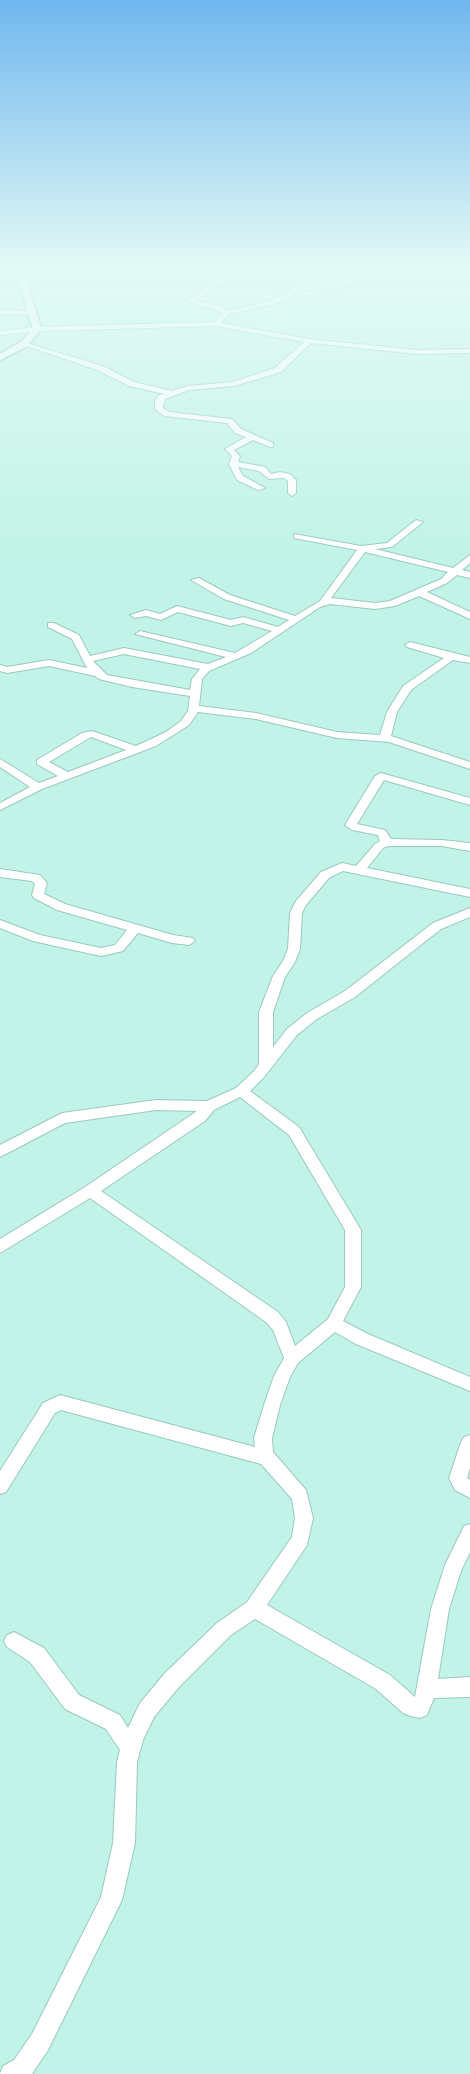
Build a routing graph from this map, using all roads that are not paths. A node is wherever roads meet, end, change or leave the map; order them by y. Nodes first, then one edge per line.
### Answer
1 (96, 367) edge
2 (281, 367) edge
3 (172, 393) junction
4 (253, 437) junction
5 (270, 445) dead end
6 (233, 463) junction
7 (261, 488) dead end
8 (292, 493) dead end
9 (419, 522) dead end
10 (297, 536) dead end
11 (363, 548) junction
12 (470, 558) edge
13 (455, 572) junction
14 (470, 575) edge
15 (196, 580) dead end
16 (422, 593) junction
17 (324, 602) junction
18 (135, 615) dead end
19 (470, 616) edge
20 (296, 618) junction
21 (51, 625) dead end
22 (279, 630) junction
23 (140, 634) dead end
24 (410, 645) dead end
25 (237, 656) junction
26 (453, 657) junction
27 (88, 658) junction
28 (470, 660) edge
29 (207, 667) junction
30 (0, 668) edge
31 (97, 673) junction
32 (194, 694) junction
33 (193, 708) junction
34 (385, 738) junction
35 (137, 750) junction
36 (0, 762) edge
37 (470, 765) edge
38 (67, 776) junction
39 (38, 787) junction
40 (470, 802) edge
41 (0, 807) edge
42 (386, 842) junction
43 (470, 847) edge
44 (359, 870) junction
45 (0, 873) edge
46 (470, 880) edge
47 (466, 892) edge
48 (470, 912) edge
49 (0, 924) edge
50 (135, 928) junction
51 (189, 941) dead end
52 (266, 1064) junction
53 (241, 1091) junction
54 (209, 1106) junction
55 (0, 1152) edge
56 (90, 1191) junction
57 (0, 1247) edge
58 (334, 1324) junction
59 (292, 1358) junction
60 (470, 1384) edge
61 (470, 1442) edge
62 (267, 1458) junction
63 (1, 1482) edge
64 (470, 1490) edge
65 (470, 1532) edge
66 (254, 1608) junction
67 (14, 1641) dead end
68 (470, 1686) edge
69 (426, 1689) junction
70 (131, 1747) junction
71 (11, 2074) edge

1 - 3 street
2 - 3 street
3 - 4 street
4 - 5 street
4 - 6 street
6 - 7 street
6 - 8 street
9 - 11 street
10 - 11 street
11 - 13 street
11 - 17 street
12 - 13 street
13 - 14 street
13 - 16 street
15 - 20 street
16 - 17 street
16 - 19 street
17 - 20 street
18 - 22 street
20 - 22 street
21 - 27 street
22 - 25 street
23 - 25 street
24 - 26 street
25 - 29 street
26 - 28 street
26 - 34 street
27 - 29 street
27 - 31 street
29 - 32 street
30 - 31 street
31 - 32 street
32 - 33 street
33 - 34 street
33 - 35 street
34 - 37 street
35 - 38 street
35 - 38 street
36 - 39 street
38 - 39 street
39 - 41 street
40 - 42 street
42 - 43 street
42 - 44 street
44 - 47 street
44 - 52 street
45 - 50 street
46 - 47 street
48 - 52 street
49 - 50 street
50 - 51 street
52 - 53 street
53 - 54 street
53 - 58 street
54 - 55 street
54 - 56 street
56 - 57 street
56 - 59 street
58 - 59 street
58 - 60 street
59 - 62 street
61 - 64 street
62 - 63 street
62 - 66 street
65 - 69 street
66 - 69 street
66 - 70 street
67 - 70 street
68 - 69 street
70 - 71 street

